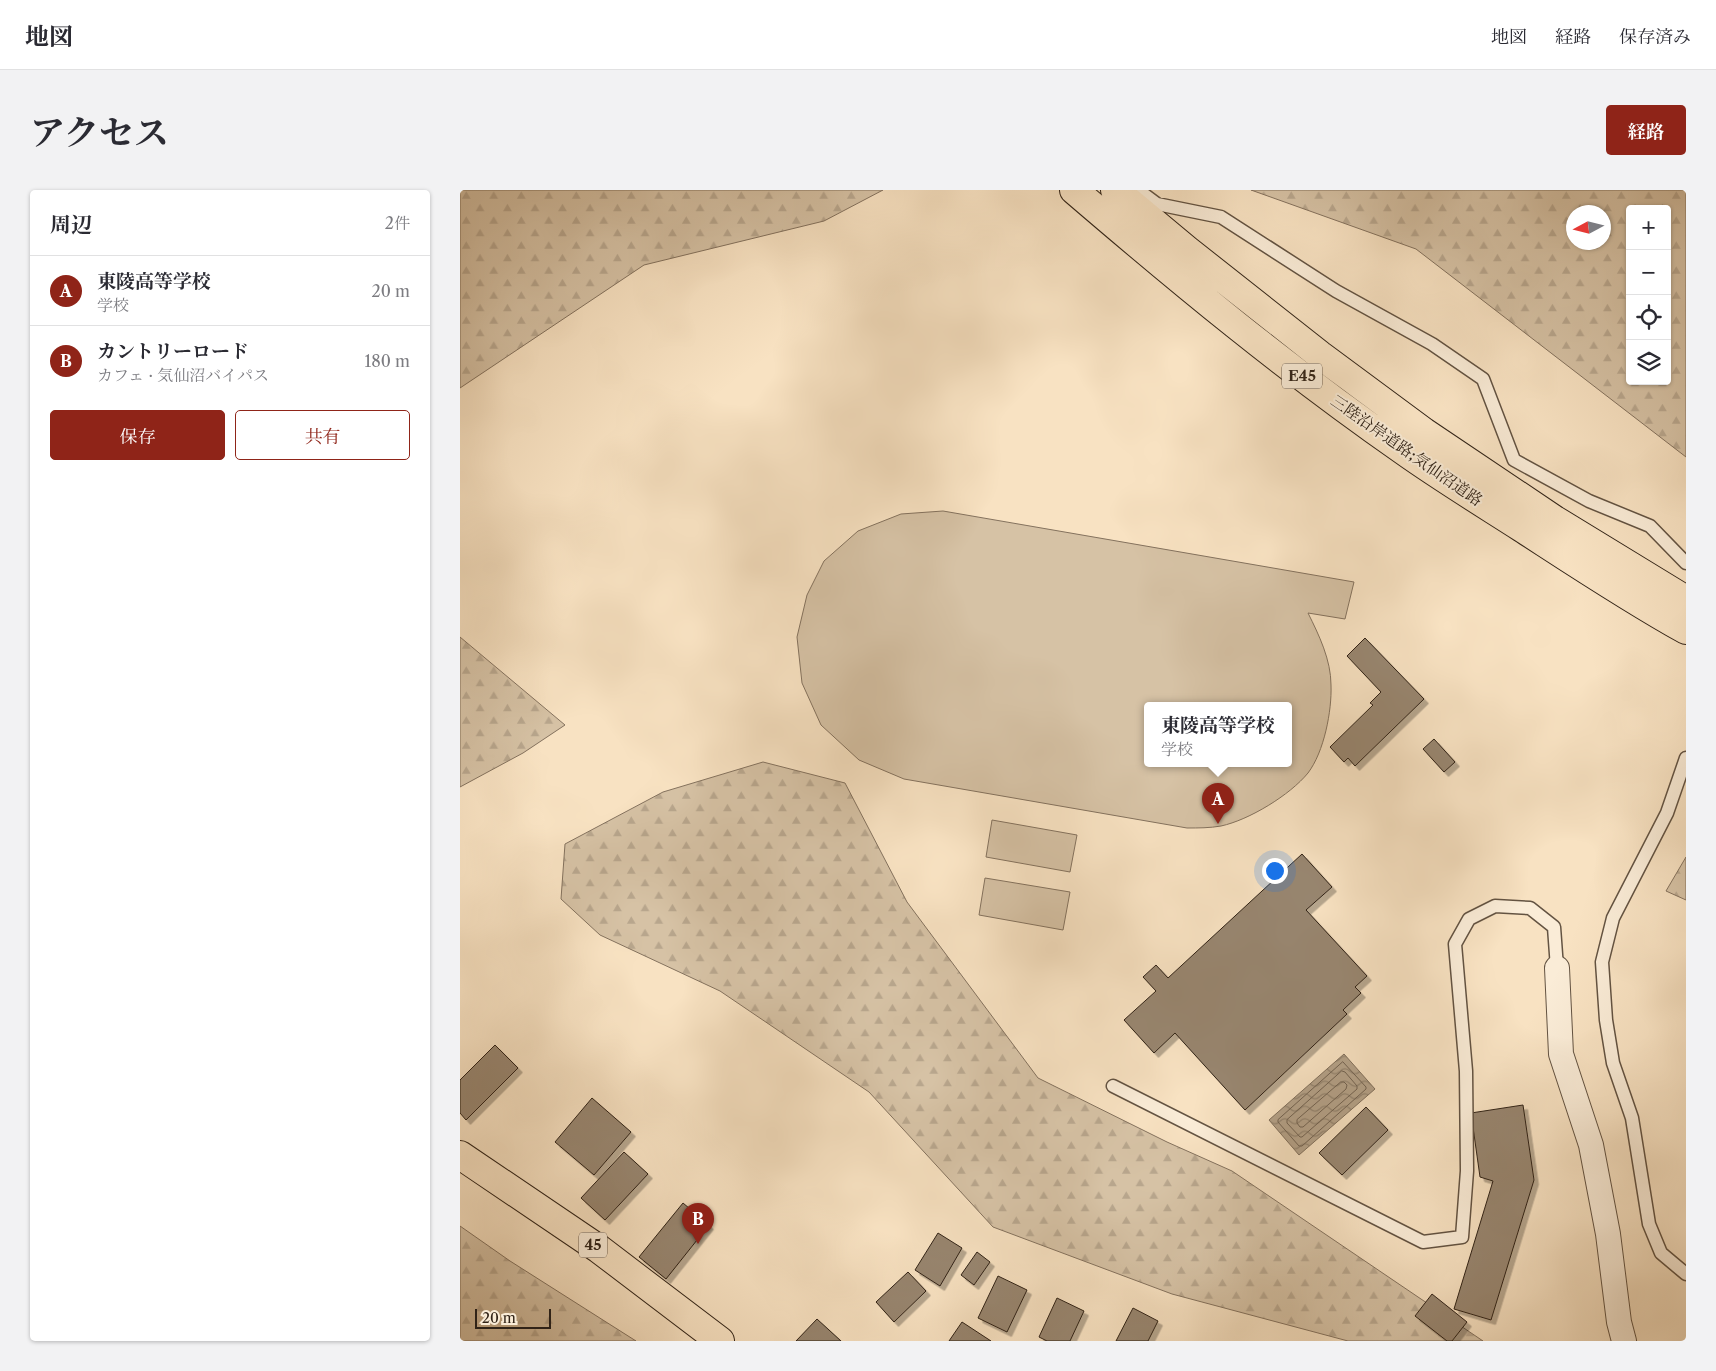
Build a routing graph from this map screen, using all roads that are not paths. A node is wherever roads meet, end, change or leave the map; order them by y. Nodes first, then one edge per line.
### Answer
1 (1074, 190) edge
2 (1115, 190) edge
3 (1138, 190) edge
4 (1550, 532) junction
5 (1686, 563) edge
6 (1686, 600) edge
7 (1686, 630) edge
8 (1686, 758) edge
9 (1557, 968) joint
10 (1113, 1086) dead end
11 (460, 1155) edge
12 (1686, 1274) edge
13 (720, 1341) edge
14 (1624, 1341) edge

1 - 4 highway, 三陸沿岸道路;気仙沼道路 / E45
2 - 4 highway, 三陸沿岸道路;気仙沼道路 / E45
3 - 5 lane
4 - 6 highway, 三陸沿岸道路;気仙沼道路 / E45
4 - 7 highway, 三陸沿岸道路;気仙沼道路 / E45
8 - 12 lane
9 - 10 lane
9 - 14 street
11 - 13 highway, 45

